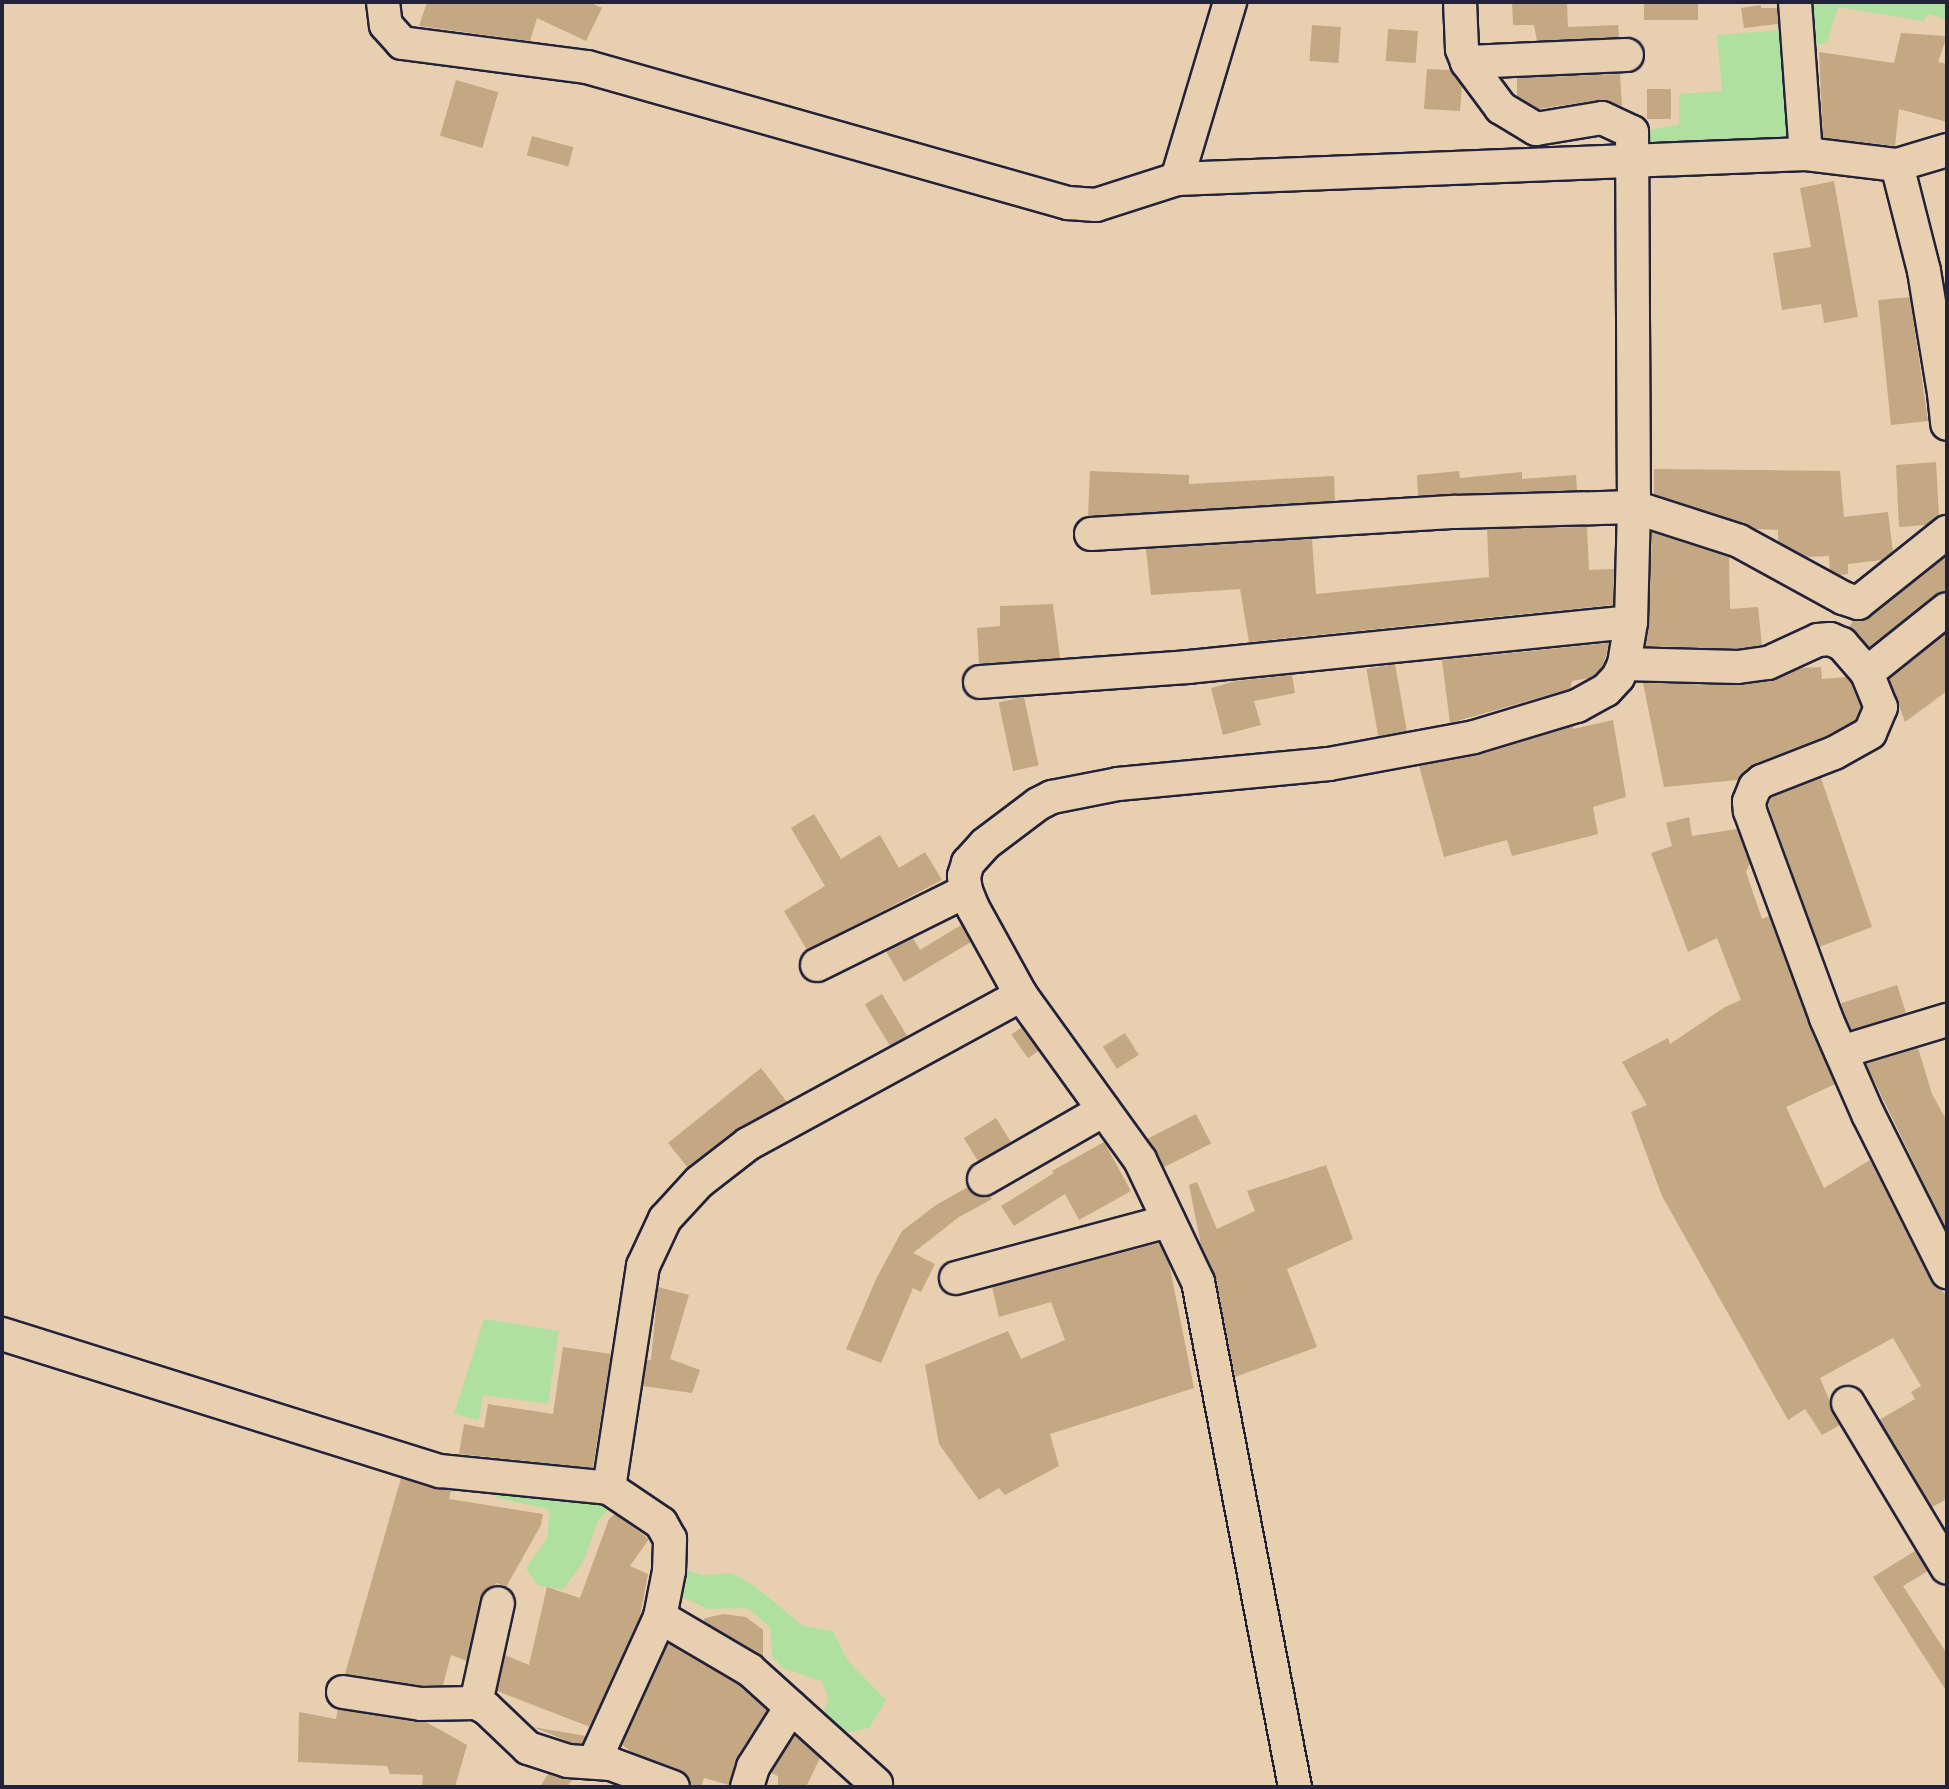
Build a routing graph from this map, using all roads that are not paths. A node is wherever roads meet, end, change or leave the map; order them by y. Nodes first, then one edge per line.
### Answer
1 (383, 2) edge
2 (1230, 2) edge
3 (1460, 2) edge
4 (1795, 2) edge
5 (1627, 55) dead end
6 (1467, 62) junction
7 (1947, 150) edge
8 (1806, 154) junction
9 (1634, 162) junction
10 (1897, 165) junction
11 (1177, 179) junction
12 (1945, 391) edge
13 (1947, 424) edge
14 (1634, 507) junction
15 (1947, 532) edge
16 (1091, 534) dead end
17 (1853, 602) junction
18 (1947, 609) edge
19 (1631, 622) junction
20 (1830, 639) junction
21 (1624, 664) junction
22 (1867, 673) junction
23 (980, 682) dead end
24 (966, 891) junction
25 (817, 965) dead end
26 (1021, 995) junction
27 (1947, 1020) edge
28 (1841, 1052) junction
29 (1104, 1110) junction
30 (984, 1179) dead end
31 (1169, 1221) junction
32 (1947, 1272) edge
33 (956, 1279) dead end
34 (2, 1334) edge
35 (1848, 1403) dead end
36 (608, 1488) junction
37 (1947, 1568) edge
38 (498, 1603) dead end
39 (660, 1617) junction
40 (343, 1692) dead end
41 (476, 1703) junction
42 (791, 1707) junction
43 (594, 1762) junction
44 (876, 1784) dead end
45 (673, 1787) edge
46 (747, 1787) edge
47 (1294, 1787) edge

1 - 11 street
2 - 11 street
3 - 6 street
4 - 8 street
5 - 6 street
6 - 9 street
7 - 10 street
8 - 9 street
8 - 10 street
9 - 11 street
9 - 14 street
10 - 12 street
12 - 13 street
14 - 16 street
14 - 17 street
14 - 19 street
15 - 17 street
17 - 20 street
18 - 22 street
19 - 21 street
19 - 23 street
20 - 21 street
20 - 22 street
21 - 24 street
22 - 28 street
24 - 25 street
24 - 26 street
26 - 29 street
26 - 36 street
27 - 28 street
28 - 32 street
29 - 30 street
29 - 31 street
31 - 33 street
31 - 47 street
34 - 36 street
35 - 37 street
36 - 39 street
38 - 41 street
39 - 42 street
39 - 43 street
40 - 41 street
41 - 43 street
42 - 44 street
42 - 46 street
43 - 45 street

